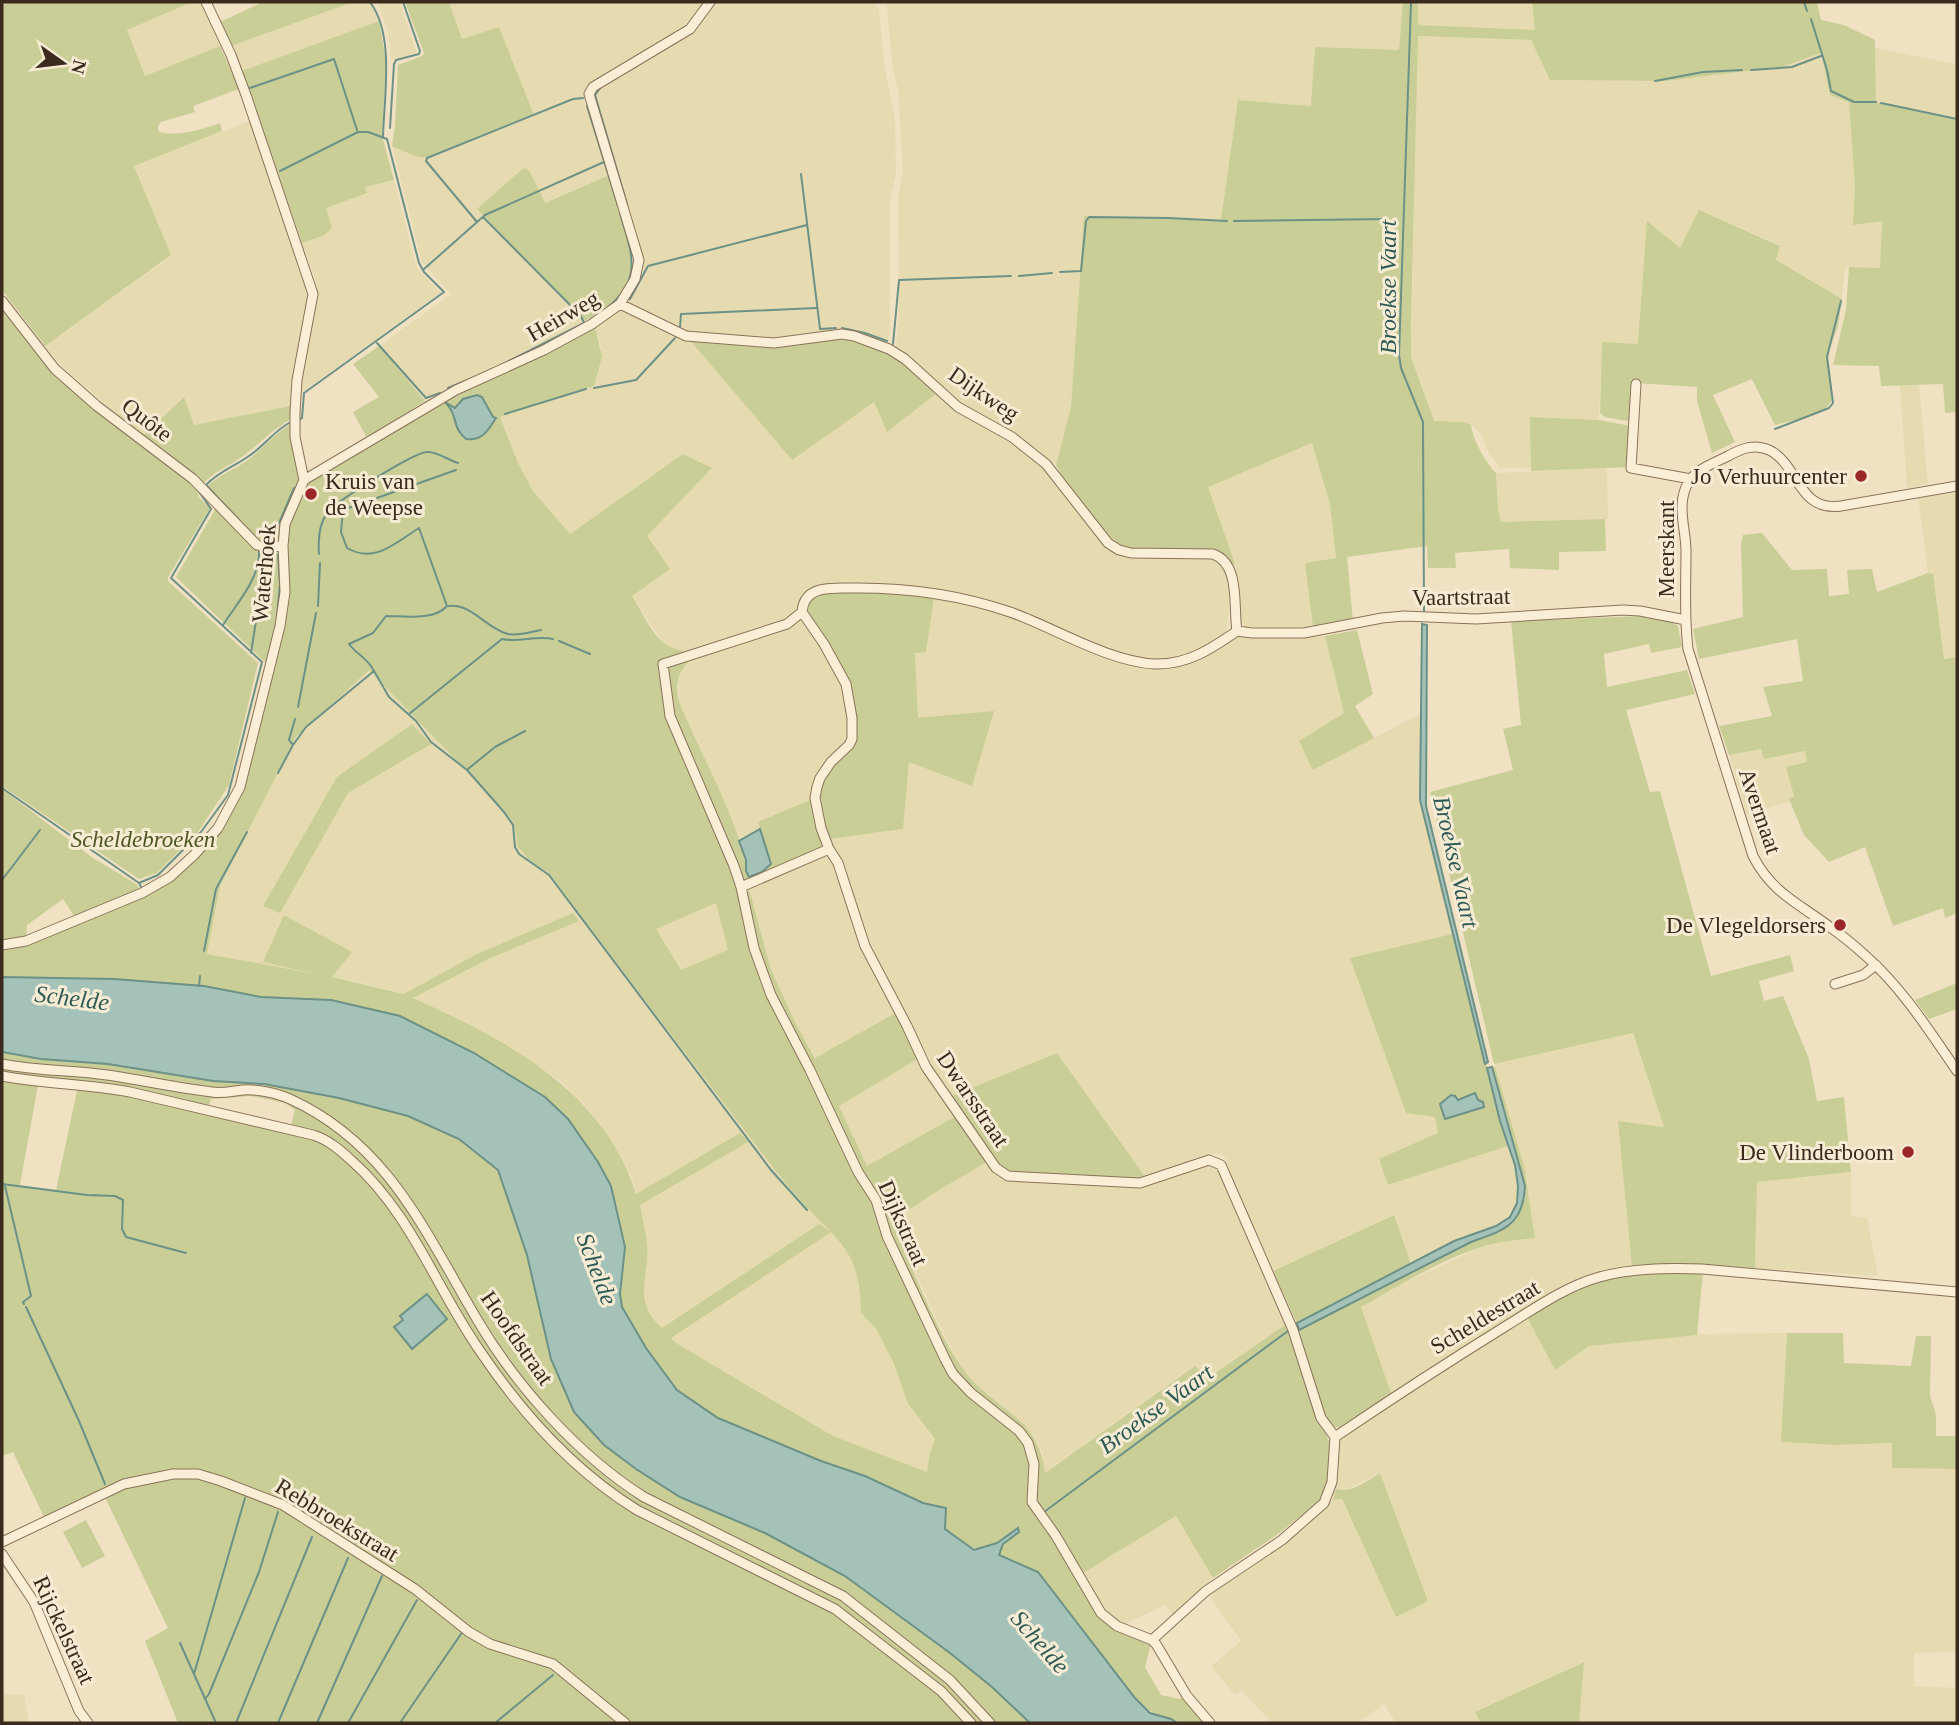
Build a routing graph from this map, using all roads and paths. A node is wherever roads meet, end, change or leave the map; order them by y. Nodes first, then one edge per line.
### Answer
1 (206, 2) edge
2 (710, 2) edge
3 (2, 301) edge
4 (620, 304) junction
5 (1636, 384) dead end
6 (1691, 479) junction
7 (304, 480) junction
8 (1957, 486) edge
9 (284, 546) junction
10 (802, 612) junction
11 (1686, 620) junction
12 (1237, 631) junction
13 (829, 849) junction
14 (741, 887) junction
15 (2, 945) edge
16 (1876, 965) junction
17 (1835, 984) dead end
18 (2, 1064) edge
19 (1957, 1070) edge
20 (2, 1076) edge
21 (1957, 1292) edge
22 (1335, 1437) junction
23 (2, 1542) edge
24 (2, 1555) edge
25 (1152, 1640) junction
26 (88, 1723) edge
27 (625, 1723) edge
28 (971, 1723) edge
29 (990, 1723) edge
30 (1210, 1723) edge

1 - 7 street
2 - 4 street, Heirweg
3 - 9 street, Quôte
4 - 7 street, Heirweg
4 - 12 street, Dijkweg
5 - 6 street, Meerskant
6 - 8 street, Meerskant
6 - 11 street, Meerskant
7 - 9 street, Waterhoek
9 - 15 street, Waterhoek
10 - 12 street
10 - 13 street, Dwarsstraat
10 - 14 street, Dijkstraat
11 - 12 street, Vaartstraat
11 - 16 street, Avermaat
13 - 14 street
13 - 22 street, Dwarsstraat
14 - 25 street, Dijkstraat
16 - 17 street
16 - 19 street, Avermaat
18 - 29 street, Hoofdstraat
20 - 28 street, Hoofdstraat
21 - 22 street, Scheldestraat
22 - 25 street
23 - 27 street, Rebbroekstraat
24 - 26 street, Rijckelstraat
25 - 30 street

